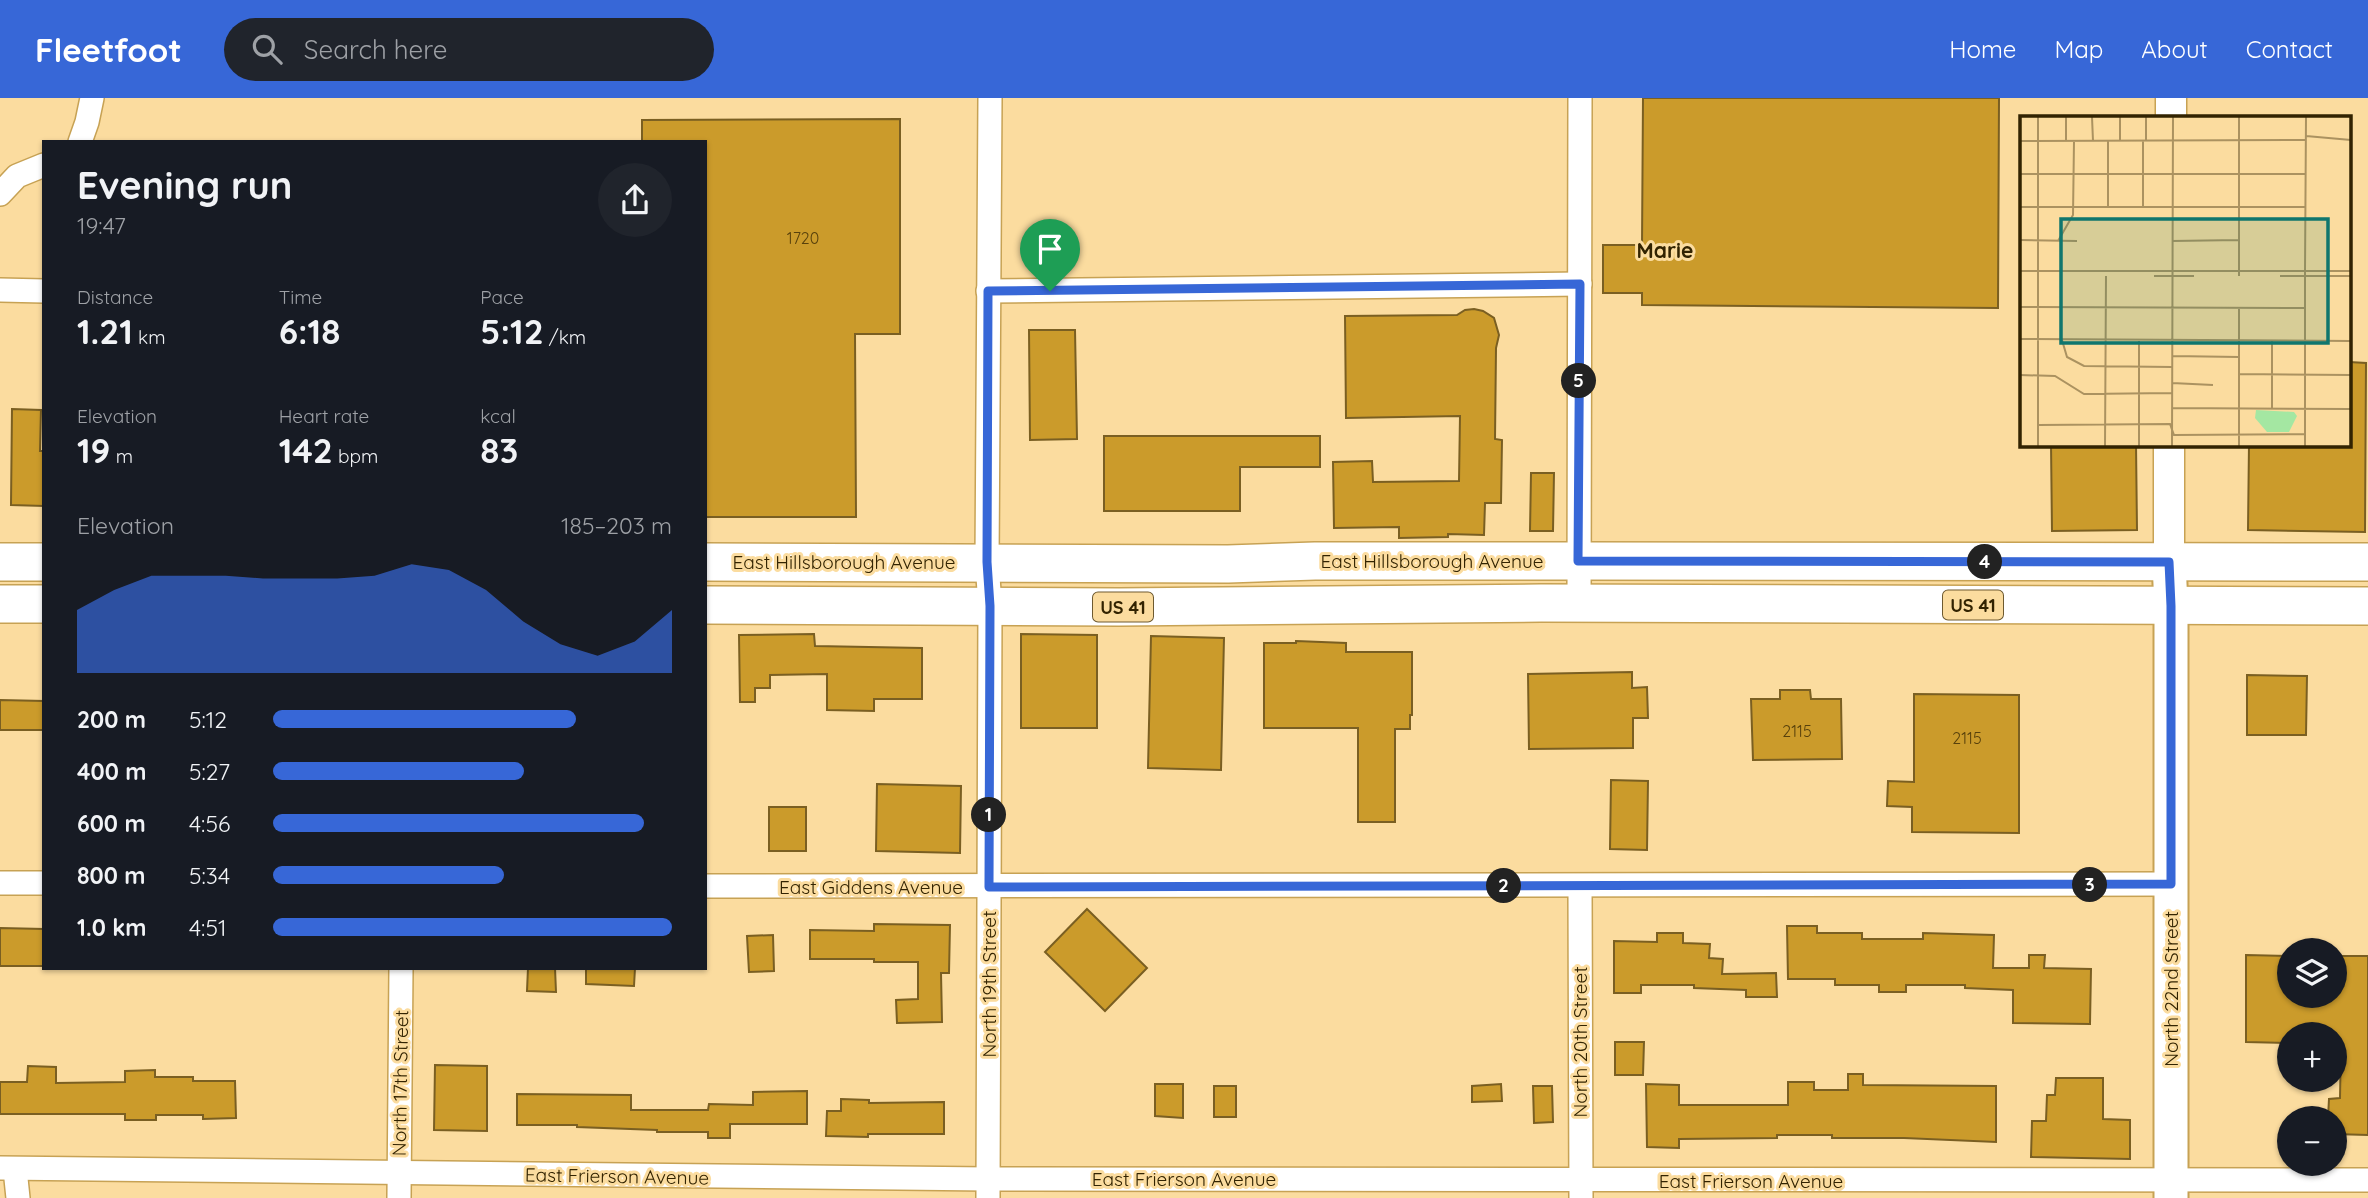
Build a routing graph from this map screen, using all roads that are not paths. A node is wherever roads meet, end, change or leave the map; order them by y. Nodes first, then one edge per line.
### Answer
1 (92, 98) edge
2 (990, 98) edge
3 (1580, 98) edge
4 (2171, 98) edge
5 (2171, 116) edge
6 (81, 140) edge
7 (42, 166) edge
8 (0, 194) edge
9 (1580, 284) junction
10 (0, 290) edge
11 (42, 291) edge
12 (988, 291) junction
13 (2169, 446) edge
14 (1578, 561) junction
15 (0, 562) edge
16 (42, 562) edge
17 (707, 562) edge
18 (987, 562) junction
19 (2169, 562) junction
20 (2368, 562) edge
21 (0, 604) edge
22 (42, 604) edge
23 (1579, 604) junction
24 (707, 605) edge
25 (990, 606) junction
26 (2171, 606) junction
27 (2368, 606) edge
28 (0, 883) edge
29 (42, 883) edge
30 (2171, 884) junction
31 (707, 886) edge
32 (1580, 886) junction
33 (989, 887) junction
34 (401, 970) edge
35 (7, 1169) edge
36 (399, 1174) junction
37 (2368, 1180) edge
38 (695, 1187) edge
39 (988, 1188) edge
40 (1581, 1189) edge
41 (1875, 1189) edge
42 (2171, 1190) edge
43 (18, 1198) edge
44 (399, 1198) edge

1 - 6 street
2 - 12 street, North 19th Street
3 - 9 street
4 - 5 street
7 - 8 street
9 - 12 street
9 - 14 street
10 - 11 street
12 - 18 street, North 19th Street
13 - 19 street, North 22nd Street
14 - 18 main road, East Hillsborough Avenue / US 41
14 - 19 main road, East Hillsborough Avenue / US 41
14 - 23 street
15 - 16 main road
17 - 18 main road, East Hillsborough Avenue / US 41
18 - 25 street, North 19th Street
19 - 20 main road, East Hillsborough Avenue / US 41
19 - 26 main road, North 22nd Street
21 - 22 main road
23 - 25 main road, US 41
23 - 26 main road, US 41
24 - 25 main road, US 41
25 - 33 street, North 19th Street
26 - 27 main road, US 41
26 - 30 main road, North 22nd Street
28 - 29 street
30 - 32 street, East Giddens Avenue
30 - 42 main road, North 22nd Street
31 - 33 street, East Giddens Avenue
32 - 33 street, East Giddens Avenue
32 - 40 street, North 20th Street
33 - 39 street, North 19th Street
34 - 36 street, North 17th Street
35 - 36 street, East Frierson Avenue
35 - 43 street
36 - 38 street, East Frierson Avenue
36 - 44 street, North 17th Street
37 - 42 street, East Frierson Avenue
38 - 39 street, East Frierson Avenue
39 - 40 street, East Frierson Avenue
40 - 41 street, East Frierson Avenue
41 - 42 street, East Frierson Avenue

